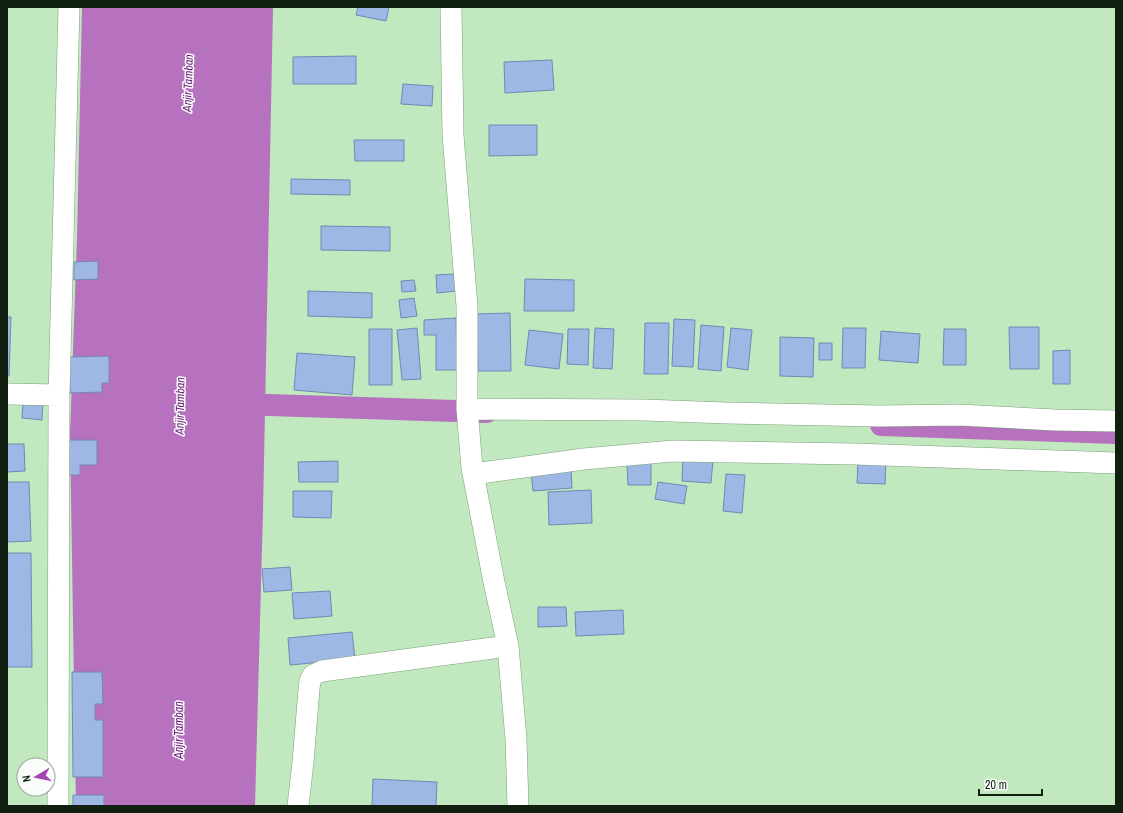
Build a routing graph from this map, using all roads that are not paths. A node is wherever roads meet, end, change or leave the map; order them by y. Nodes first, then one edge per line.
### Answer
1 (69, 7) edge
2 (451, 7) edge
3 (7, 394) edge
4 (59, 395) junction
5 (468, 414) junction
6 (1116, 421) edge
7 (1116, 463) edge
8 (473, 471) junction
9 (508, 646) junction
10 (58, 806) edge
11 (298, 806) edge
12 (518, 806) edge

1 - 4 street
2 - 5 street
3 - 4 street
4 - 10 street
5 - 6 street
5 - 8 street
7 - 8 street
8 - 9 street
9 - 11 street
9 - 12 street

